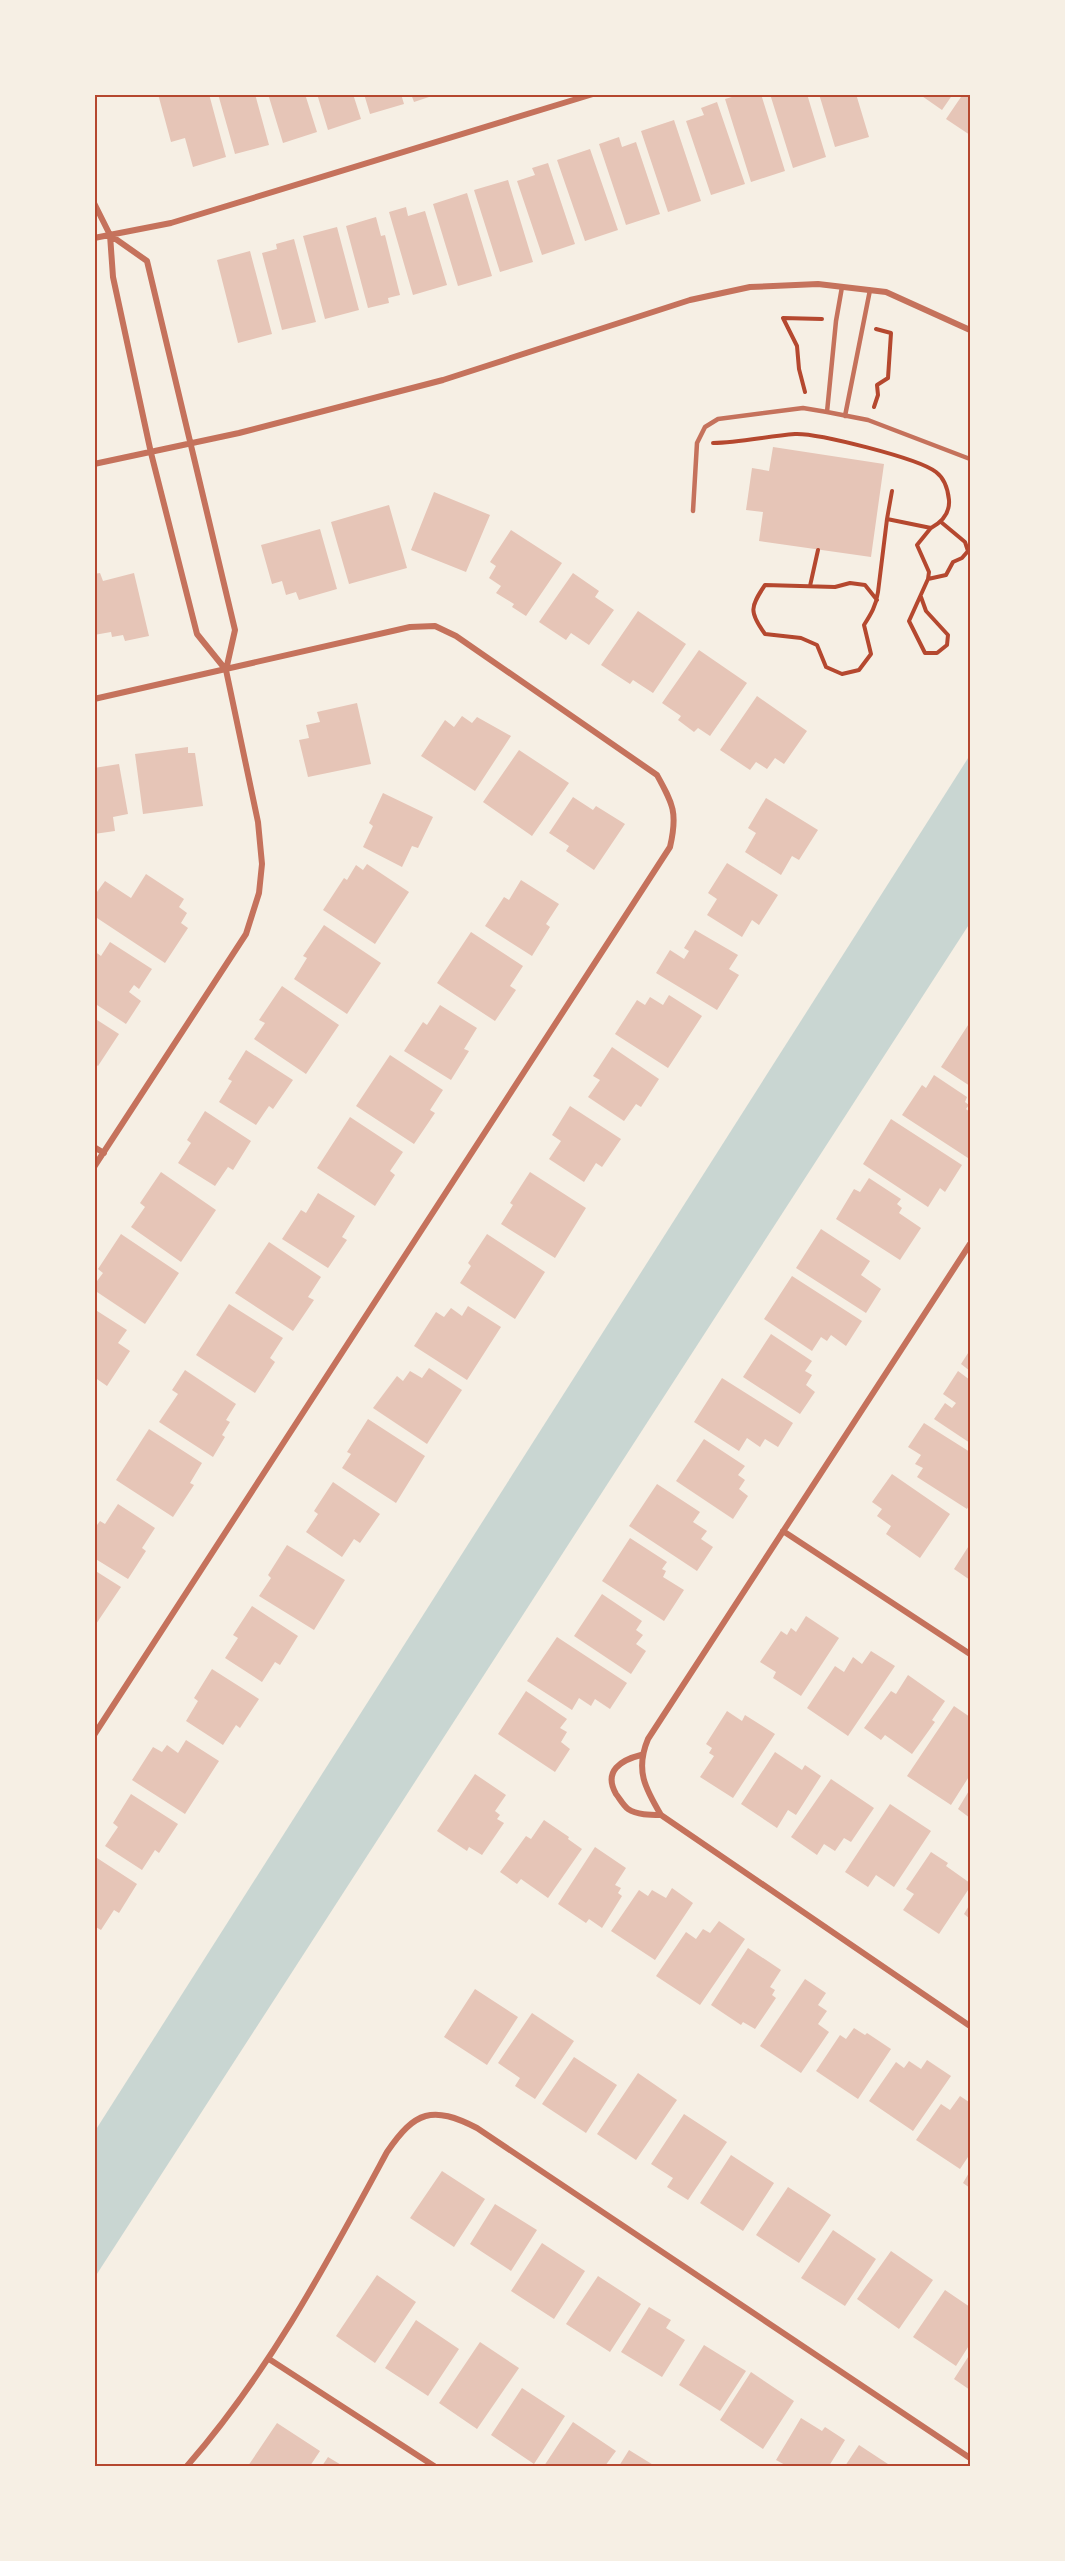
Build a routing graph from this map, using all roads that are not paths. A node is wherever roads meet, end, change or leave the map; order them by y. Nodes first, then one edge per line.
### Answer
1 (593, 94) edge
2 (94, 203) edge
3 (110, 235) junction
4 (94, 238) edge
5 (842, 287) junction
6 (870, 290) junction
7 (970, 330) edge
8 (827, 412) junction
9 (845, 416) junction
10 (189, 444) junction
11 (151, 453) junction
12 (970, 459) edge
13 (94, 464) edge
14 (693, 511) dead end
15 (226, 670) junction
16 (94, 699) edge
17 (94, 1147) edge
18 (104, 1153) junction
19 (94, 1167) edge
20 (970, 1244) edge
21 (783, 1531) junction
22 (970, 1654) edge
23 (94, 1735) edge
24 (641, 1755) junction
25 (661, 1815) junction
26 (970, 2026) edge
27 (269, 2359) junction
28 (970, 2458) edge
29 (187, 2466) edge
30 (434, 2466) edge

1 - 3 street
2 - 3 street
3 - 4 street
3 - 10 street
3 - 11 street
5 - 6 street
5 - 8 lane
5 - 10 street
6 - 7 street
6 - 9 lane
8 - 9 lane
8 - 14 lane
9 - 12 lane
10 - 11 street
10 - 15 street
11 - 13 street
11 - 15 street
15 - 16 street
15 - 18 street
15 - 23 street
17 - 18 street
18 - 19 street
20 - 21 street
21 - 22 street
21 - 24 street
24 - 25 street
24 - 25 street
25 - 26 street
27 - 28 street
27 - 29 street
27 - 30 street

